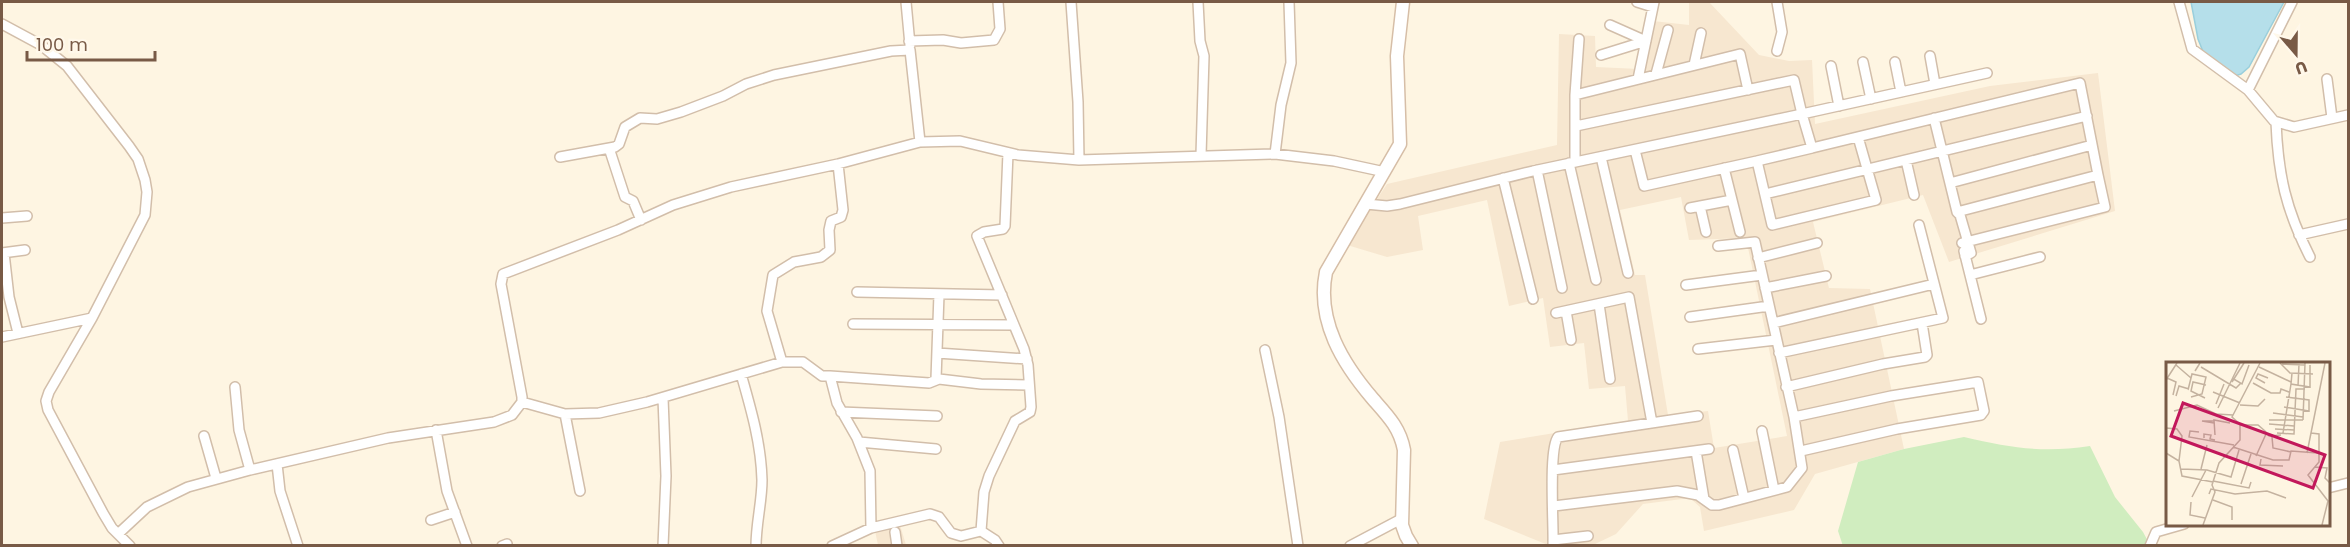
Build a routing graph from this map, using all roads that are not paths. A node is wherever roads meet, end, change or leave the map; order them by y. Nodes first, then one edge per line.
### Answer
1 (906, 2) edge
2 (998, 2) edge
3 (1071, 2) edge
4 (1198, 2) edge
5 (1289, 2) edge
6 (1403, 2) edge
7 (1637, 2) edge
8 (1777, 2) edge
9 (2180, 2) edge
10 (2292, 2) edge
11 (1654, 4) edge
12 (2, 24) edge
13 (1610, 25) dead end
14 (1668, 30) dead end
15 (1626, 32) junction
16 (1701, 33) dead end
17 (1579, 39) dead end
18 (1646, 41) junction
19 (910, 46) junction
20 (1624, 48) junction
21 (1777, 51) dead end
22 (1601, 55) dead end
23 (1930, 56) dead end
24 (1863, 62) dead end
25 (1895, 62) dead end
26 (1694, 65) junction
27 (1831, 66) dead end
28 (1987, 73) dead end
29 (1656, 75) junction
30 (1638, 79) junction
31 (2327, 79) dead end
32 (1935, 84) junction
33 (1748, 90) junction
34 (2248, 90) junction
35 (1901, 92) junction
36 (1575, 94) junction
37 (1871, 99) junction
38 (1839, 106) junction
39 (1802, 114) junction
40 (2349, 115) edge
41 (2087, 116) junction
42 (1934, 118) junction
43 (2332, 118) junction
44 (2276, 122) junction
45 (1576, 126) junction
46 (1858, 137) junction
47 (920, 142) junction
48 (2092, 145) junction
49 (609, 148) junction
50 (1812, 148) junction
51 (1635, 150) junction
52 (1942, 151) junction
53 (1008, 153) junction
54 (1275, 154) junction
55 (1200, 155) junction
56 (560, 157) dead end
57 (1601, 157) junction
58 (1079, 160) junction
59 (1906, 160) junction
60 (1756, 161) junction
61 (1572, 162) junction
62 (838, 164) junction
63 (1724, 168) junction
64 (1867, 169) junction
65 (1537, 170) junction
66 (1385, 172) junction
67 (2098, 175) junction
68 (1503, 177) junction
69 (1950, 183) junction
70 (1765, 194) junction
71 (1914, 195) dead end
72 (1732, 200) junction
73 (1366, 204) junction
74 (1957, 212) junction
75 (27, 216) dead end
76 (2, 218) edge
77 (641, 220) junction
78 (2349, 224) edge
79 (1919, 225) dead end
80 (1707, 232) dead end
81 (1740, 232) dead end
82 (2299, 236) junction
83 (1965, 242) junction
84 (1817, 243) dead end
85 (1718, 246) dead end
86 (25, 250) dead end
87 (3, 253) edge
88 (2040, 257) dead end
89 (2310, 257) dead end
90 (1758, 258) junction
91 (1628, 273) dead end
92 (1762, 275) junction
93 (1970, 275) junction
94 (1826, 276) dead end
95 (1596, 280) dead end
96 (1934, 284) junction
97 (1686, 285) dead end
98 (1562, 288) dead end
99 (1765, 288) junction
100 (857, 292) dead end
101 (939, 294) junction
102 (1002, 295) junction
103 (5, 298) edge
104 (1533, 299) dead end
105 (1599, 304) junction
106 (1769, 306) junction
107 (1566, 310) junction
108 (1556, 313) dead end
109 (1690, 317) dead end
110 (92, 318) junction
111 (1982, 319) dead end
112 (1773, 323) junction
113 (1922, 323) junction
114 (853, 324) dead end
115 (938, 324) junction
116 (1014, 325) junction
117 (18, 333) junction
118 (2, 337) edge
119 (1776, 339) junction
120 (1571, 340) dead end
121 (1265, 350) dead end
122 (1698, 350) dead end
123 (937, 352) junction
124 (1779, 352) junction
125 (1026, 359) junction
126 (782, 362) junction
127 (741, 374) junction
128 (830, 376) junction
129 (936, 379) junction
130 (1610, 380) dead end
131 (1028, 385) junction
132 (235, 387) dead end
133 (1786, 387) junction
134 (663, 398) junction
135 (522, 402) junction
136 (841, 412) junction
137 (565, 414) junction
138 (937, 416) dead end
139 (1698, 416) dead end
140 (1794, 417) junction
141 (1652, 423) junction
142 (436, 430) junction
143 (1762, 431) dead end
144 (204, 435) dead end
145 (859, 442) junction
146 (936, 449) dead end
147 (1709, 449) dead end
148 (1733, 450) dead end
149 (1696, 451) junction
150 (1801, 451) junction
151 (277, 464) junction
152 (250, 470) junction
153 (1553, 470) junction
154 (216, 478) junction
155 (2349, 483) edge
156 (2329, 488) edge
157 (1774, 490) junction
158 (580, 491) dead end
159 (1744, 498) junction
160 (1704, 499) junction
161 (1554, 506) junction
162 (455, 512) junction
163 (1403, 518) junction
164 (431, 520) dead end
165 (2180, 526) edge
166 (872, 528) junction
167 (981, 531) junction
168 (895, 532) dead end
169 (118, 534) junction
170 (1588, 536) dead end
171 (1553, 543) edge
172 (130, 546) edge
173 (298, 546) edge
174 (467, 546) edge
175 (663, 546) edge
176 (756, 546) edge
177 (832, 546) edge
178 (897, 546) edge
179 (999, 546) edge
180 (1298, 546) edge
181 (1350, 546) edge
182 (1413, 546) edge
183 (2150, 546) edge

1 - 19 street
2 - 19 street
3 - 58 street
4 - 55 street
5 - 54 street
6 - 66 street
7 - 11 street
8 - 21 street
9 - 34 street
10 - 34 street
11 - 18 street
12 - 110 street
13 - 15 street
14 - 29 street
15 - 18 street
15 - 20 street
16 - 26 street
17 - 36 street
18 - 20 street
18 - 30 street
19 - 47 street
19 - 49 street
20 - 22 street
23 - 32 street
24 - 37 street
25 - 35 street
26 - 29 street
26 - 33 street
27 - 38 street
28 - 32 street
29 - 30 street
30 - 36 street
31 - 43 street
32 - 35 street
33 - 39 street
33 - 45 street
34 - 44 street
35 - 37 street
36 - 45 street
37 - 38 street
38 - 39 street
39 - 50 street
39 - 51 street
40 - 43 street
41 - 42 street
41 - 48 street
41 - 52 street
42 - 46 street
42 - 52 street
43 - 44 street
44 - 82 street
45 - 61 street
46 - 50 street
46 - 64 street
47 - 53 street
47 - 62 street
48 - 67 street
48 - 69 street
49 - 56 street
49 - 77 street
50 - 60 street
51 - 57 street
51 - 63 street
52 - 59 street
52 - 69 street
53 - 58 street
53 - 102 street
54 - 55 street
54 - 66 street
55 - 58 street
57 - 61 street
57 - 91 street
59 - 64 street
59 - 71 street
60 - 63 street
60 - 70 street
61 - 65 street
61 - 95 street
62 - 77 street
62 - 126 street
63 - 72 street
64 - 70 street
64 - 70 street
65 - 68 street
65 - 98 street
66 - 73 street
67 - 74 street
67 - 83 street
68 - 73 street
68 - 104 street
69 - 74 street
72 - 80 street
72 - 81 street
73 - 163 street
74 - 83 street
75 - 76 street
77 - 135 street
78 - 82 street
79 - 96 street
82 - 89 street
83 - 93 street
84 - 90 street
85 - 90 street
86 - 87 street
87 - 103 street
88 - 93 street
90 - 92 street
92 - 97 street
92 - 99 street
93 - 111 street
94 - 99 street
96 - 112 street
96 - 113 street
99 - 106 street
100 - 101 street
101 - 102 street
101 - 115 street
102 - 116 street
103 - 117 street
105 - 107 street
105 - 130 street
105 - 141 street
106 - 109 street
106 - 112 street
107 - 108 street
107 - 120 street
110 - 117 street
110 - 169 street
112 - 119 street
113 - 124 street
113 - 133 street
114 - 115 street
115 - 116 street
115 - 123 street
116 - 125 street
117 - 118 street
119 - 122 street
119 - 124 street
121 - 180 street
123 - 125 street
123 - 129 street
124 - 133 street
125 - 131 street
126 - 127 street
126 - 128 street
127 - 134 street
127 - 176 street
128 - 129 street
128 - 136 street
129 - 131 street
131 - 167 street
132 - 152 street
133 - 140 street
134 - 137 street
134 - 175 street
135 - 137 street
135 - 142 street
136 - 138 street
136 - 145 street
137 - 158 street
139 - 141 street
140 - 150 street
140 - 150 street
141 - 153 street
142 - 151 street
142 - 162 street
143 - 157 street
144 - 154 street
145 - 146 street
145 - 166 street
147 - 149 street
148 - 159 street
149 - 153 street
149 - 160 street
150 - 157 street
151 - 152 street
151 - 173 street
152 - 154 street
153 - 161 street
154 - 169 street
155 - 156 street
157 - 159 street
159 - 160 street
160 - 161 street
161 - 171 street
162 - 164 street
162 - 174 street
163 - 181 street
163 - 182 street
165 - 183 street
166 - 167 street
166 - 177 street
167 - 179 street
168 - 178 street
169 - 172 street
170 - 171 street

